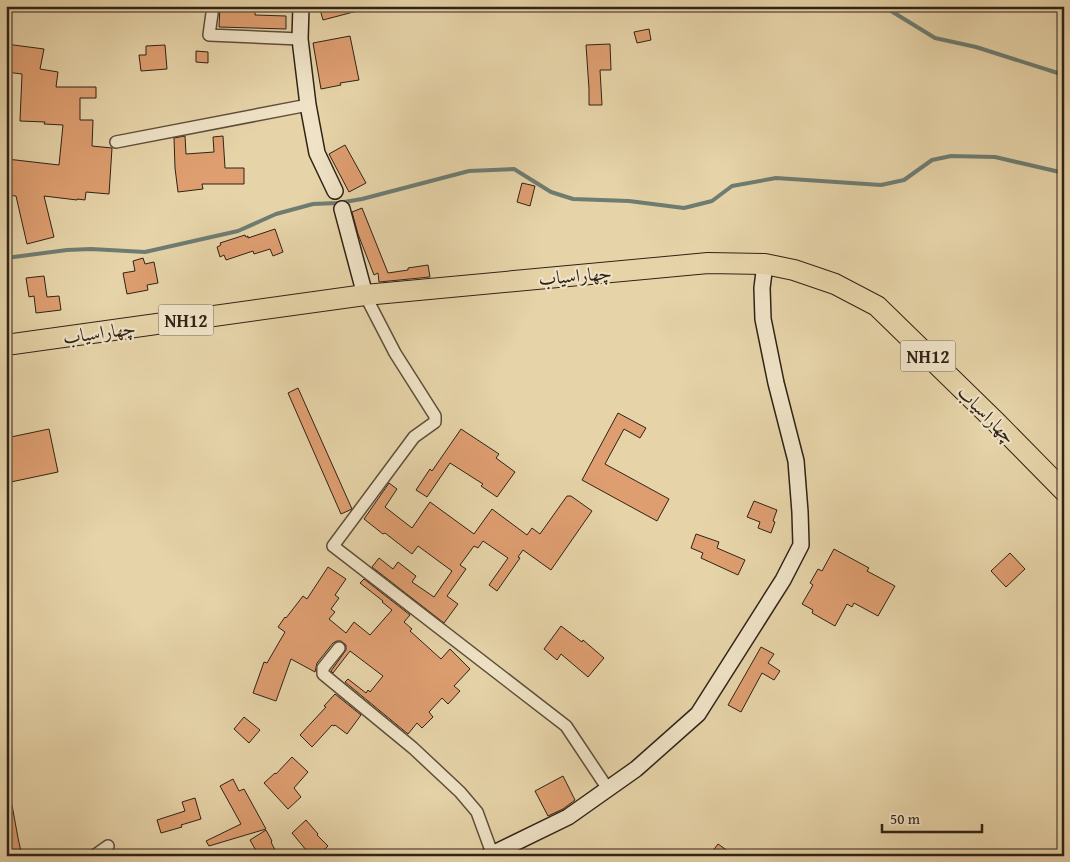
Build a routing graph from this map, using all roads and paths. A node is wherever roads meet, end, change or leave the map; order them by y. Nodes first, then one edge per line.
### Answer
1 (213, 6) edge
2 (301, 6) edge
3 (300, 39) junction
4 (308, 105) junction
5 (116, 142) dead end
6 (335, 191) joint
7 (342, 210) joint
8 (764, 264) junction
9 (365, 295) junction
10 (6, 345) edge
11 (1064, 491) edge
12 (339, 648) dead end
13 (608, 789) junction
14 (108, 846) dead end
15 (490, 855) edge
16 (94, 856) edge

1 - 3 street
2 - 3 street
3 - 4 street
4 - 5 street
4 - 6 street
6 - 7 street
7 - 9 street
8 - 9 highway, چهاراسیاب / NH12
8 - 11 highway, چهاراسیاب / NH12
8 - 13 street
9 - 10 highway, چهاراسیاب / NH12
9 - 13 street
12 - 15 street
13 - 15 street
14 - 16 street

